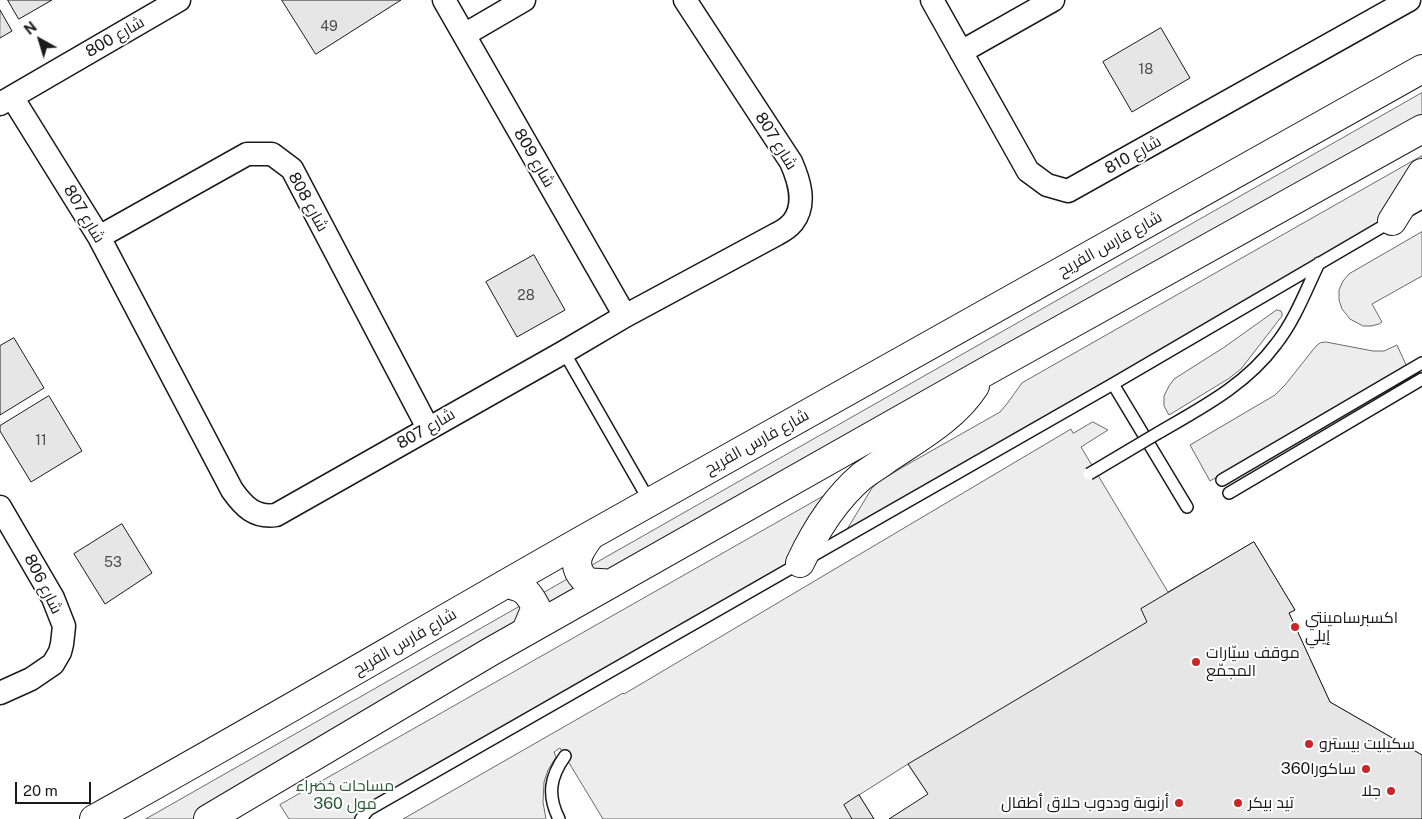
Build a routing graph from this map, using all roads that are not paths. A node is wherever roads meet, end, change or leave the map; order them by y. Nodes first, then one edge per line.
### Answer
1 (179, 0) edge
2 (444, 0) edge
3 (524, 0) edge
4 (685, 0) edge
5 (932, 0) edge
6 (1053, 0) edge
7 (1409, 0) edge
8 (464, 35) junction
9 (962, 52) junction
10 (1422, 69) edge
11 (6, 100) edge
12 (1422, 129) edge
13 (1422, 173) edge
14 (1422, 203) edge
15 (1392, 221) junction
16 (99, 237) junction
17 (1319, 263) junction
18 (625, 316) junction
19 (564, 352) junction
20 (1422, 363) edge
21 (983, 373) junction
22 (1422, 379) edge
23 (1113, 384) junction
24 (428, 428) junction
25 (1089, 474) dead end
26 (1222, 480) dead end
27 (1229, 493) dead end
28 (650, 502) junction
29 (0, 507) edge
30 (1187, 508) dead end
31 (590, 535) junction
32 (800, 563) junction
33 (505, 584) junction
34 (610, 584) junction
35 (526, 632) junction
36 (0, 693) edge
37 (565, 756) dead end
38 (94, 819) edge
39 (208, 819) edge
40 (360, 819) edge
41 (559, 819) edge

1 - 11 street, شارع 800
2 - 8 street, شارع 809
3 - 8 street
4 - 18 street, شارع 807
5 - 9 street, شارع 810
6 - 9 street
7 - 9 street, شارع 810
8 - 18 street, شارع 809
10 - 28 street, شارع فارس الفريح
11 - 16 street, شارع 807
12 - 21 street
13 - 15 street
14 - 15 lane
15 - 17 lane
16 - 24 street, شارع 808
16 - 24 street, شارع 807
17 - 23 lane
17 - 25 lane, bridge
18 - 19 street, شارع 807
19 - 24 street, شارع 807
19 - 28 lane
20 - 26 lane
21 - 32 street
21 - 34 street
22 - 27 lane
23 - 30 lane
23 - 32 lane
28 - 31 street, شارع فارس الفريح
29 - 36 street, شارع 806
31 - 33 street, شارع فارس الفريح
31 - 34 street
32 - 40 lane
33 - 35 street
33 - 38 street, شارع فارس الفريح
34 - 35 street
35 - 39 street
37 - 41 lane

